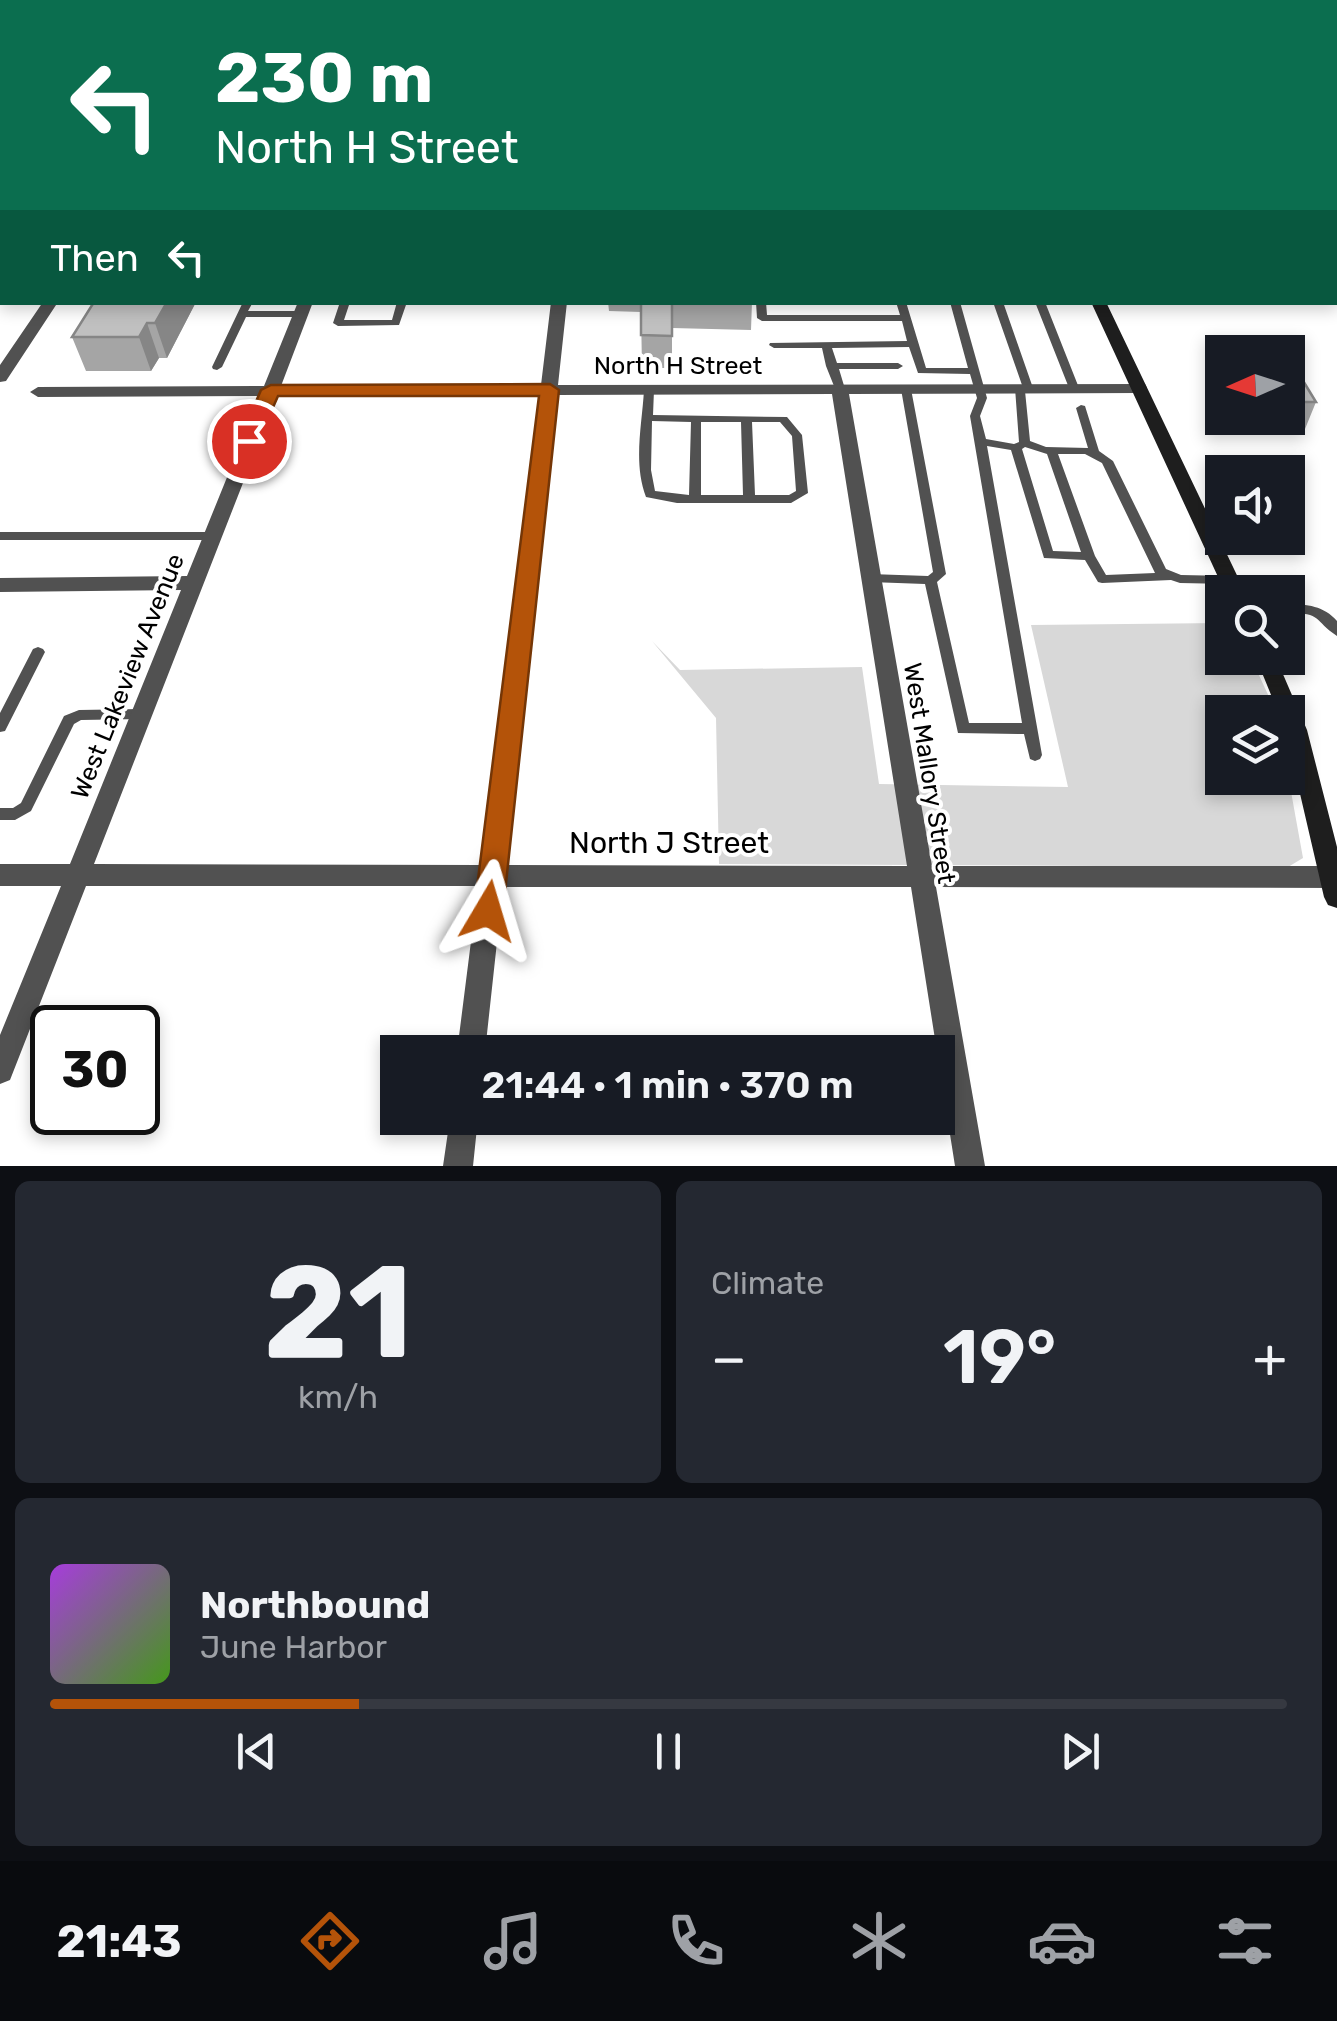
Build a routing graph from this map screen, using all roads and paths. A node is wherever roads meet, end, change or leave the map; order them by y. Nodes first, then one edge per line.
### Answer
1 (49, 305) edge
2 (246, 305) edge
3 (344, 305) edge
4 (401, 305) edge
5 (559, 305) edge
6 (760, 305) edge
7 (903, 305) edge
8 (957, 305) edge
9 (999, 305) edge
10 (1041, 305) edge
11 (1099, 305) edge
12 (303, 308) edge
13 (242, 314) junction
14 (906, 318) junction
15 (913, 344) junction
16 (774, 345) dead end
17 (826, 345) junction
18 (898, 366) dead end
19 (217, 367) dead end
20 (0, 377) edge
21 (836, 377) junction
22 (976, 380) junction
23 (906, 388) junction
24 (1024, 388) junction
25 (1074, 388) junction
26 (1139, 388) junction
27 (271, 390) junction
28 (550, 390) junction
29 (649, 390) junction
30 (38, 392) dead end
31 (1080, 408) dead end
32 (648, 418) junction
33 (696, 418) junction
34 (746, 418) junction
35 (981, 441) junction
36 (1020, 445) junction
37 (1094, 450) junction
38 (1051, 451) junction
39 (695, 499) junction
40 (749, 499) junction
41 (0, 536) edge
42 (212, 536) junction
43 (1089, 556) junction
44 (1227, 575) edge
45 (1168, 577) junction
46 (870, 578) junction
47 (930, 580) junction
48 (1205, 582) edge
49 (193, 583) junction
50 (0, 585) edge
51 (1305, 609) edge
52 (1332, 617) edge
53 (1337, 631) edge
54 (38, 652) dead end
55 (1273, 675) edge
56 (141, 714) junction
57 (0, 727) edge
58 (1031, 728) junction
59 (1036, 755) dead end
60 (0, 814) edge
61 (0, 875) edge
62 (77, 875) junction
63 (492, 876) junction
64 (919, 876) junction
65 (1335, 883) edge
66 (474, 1035) edge
67 (0, 1070) edge
68 (462, 1135) edge
69 (458, 1166) edge
70 (970, 1166) edge

1 - 20 street
2 - 13 lane
3 - 4 lane
5 - 28 street
6 - 14 lane
7 - 14 lane
8 - 22 lane
9 - 24 lane
10 - 25 lane
11 - 26 street
12 - 13 lane
12 - 27 street, West Lakeview Avenue
13 - 19 lane
14 - 15 lane
15 - 17 lane
15 - 22 lane
16 - 17 lane
17 - 21 lane
18 - 21 lane
21 - 23 street, North H Street
21 - 29 street, North H Street
21 - 46 street, West Mallory Street
22 - 23 street, North H Street
22 - 24 street, North H Street
22 - 35 lane
23 - 47 lane
24 - 25 street, North H Street
24 - 36 lane
25 - 26 street, North H Street
26 - 44 street
27 - 28 street, North H Street
27 - 30 street, North H Street
27 - 42 street, West Lakeview Avenue
28 - 29 street, North H Street
28 - 63 street
29 - 32 lane
31 - 37 lane
32 - 33 lane
32 - 39 lane
33 - 34 lane
33 - 39 lane
34 - 40 lane
34 - 40 lane
35 - 36 lane
35 - 58 lane
36 - 38 lane
36 - 43 lane
37 - 38 lane
37 - 45 lane
38 - 43 lane
39 - 40 lane
41 - 42 lane
42 - 49 street, West Lakeview Avenue
43 - 45 lane
45 - 48 lane
46 - 47 lane
46 - 64 street, West Mallory Street
47 - 58 lane
49 - 50 street
49 - 56 street, West Lakeview Avenue
51 - 52 lane
52 - 53 lane
54 - 57 lane
55 - 65 street
56 - 60 lane
56 - 62 street, West Lakeview Avenue
58 - 59 lane
61 - 62 street, North J Street
62 - 63 street, North J Street
62 - 67 street, West Lakeview Avenue
63 - 64 street, North J Street
63 - 66 street
64 - 65 street, North J Street
64 - 70 street, West Mallory Street
68 - 69 street

